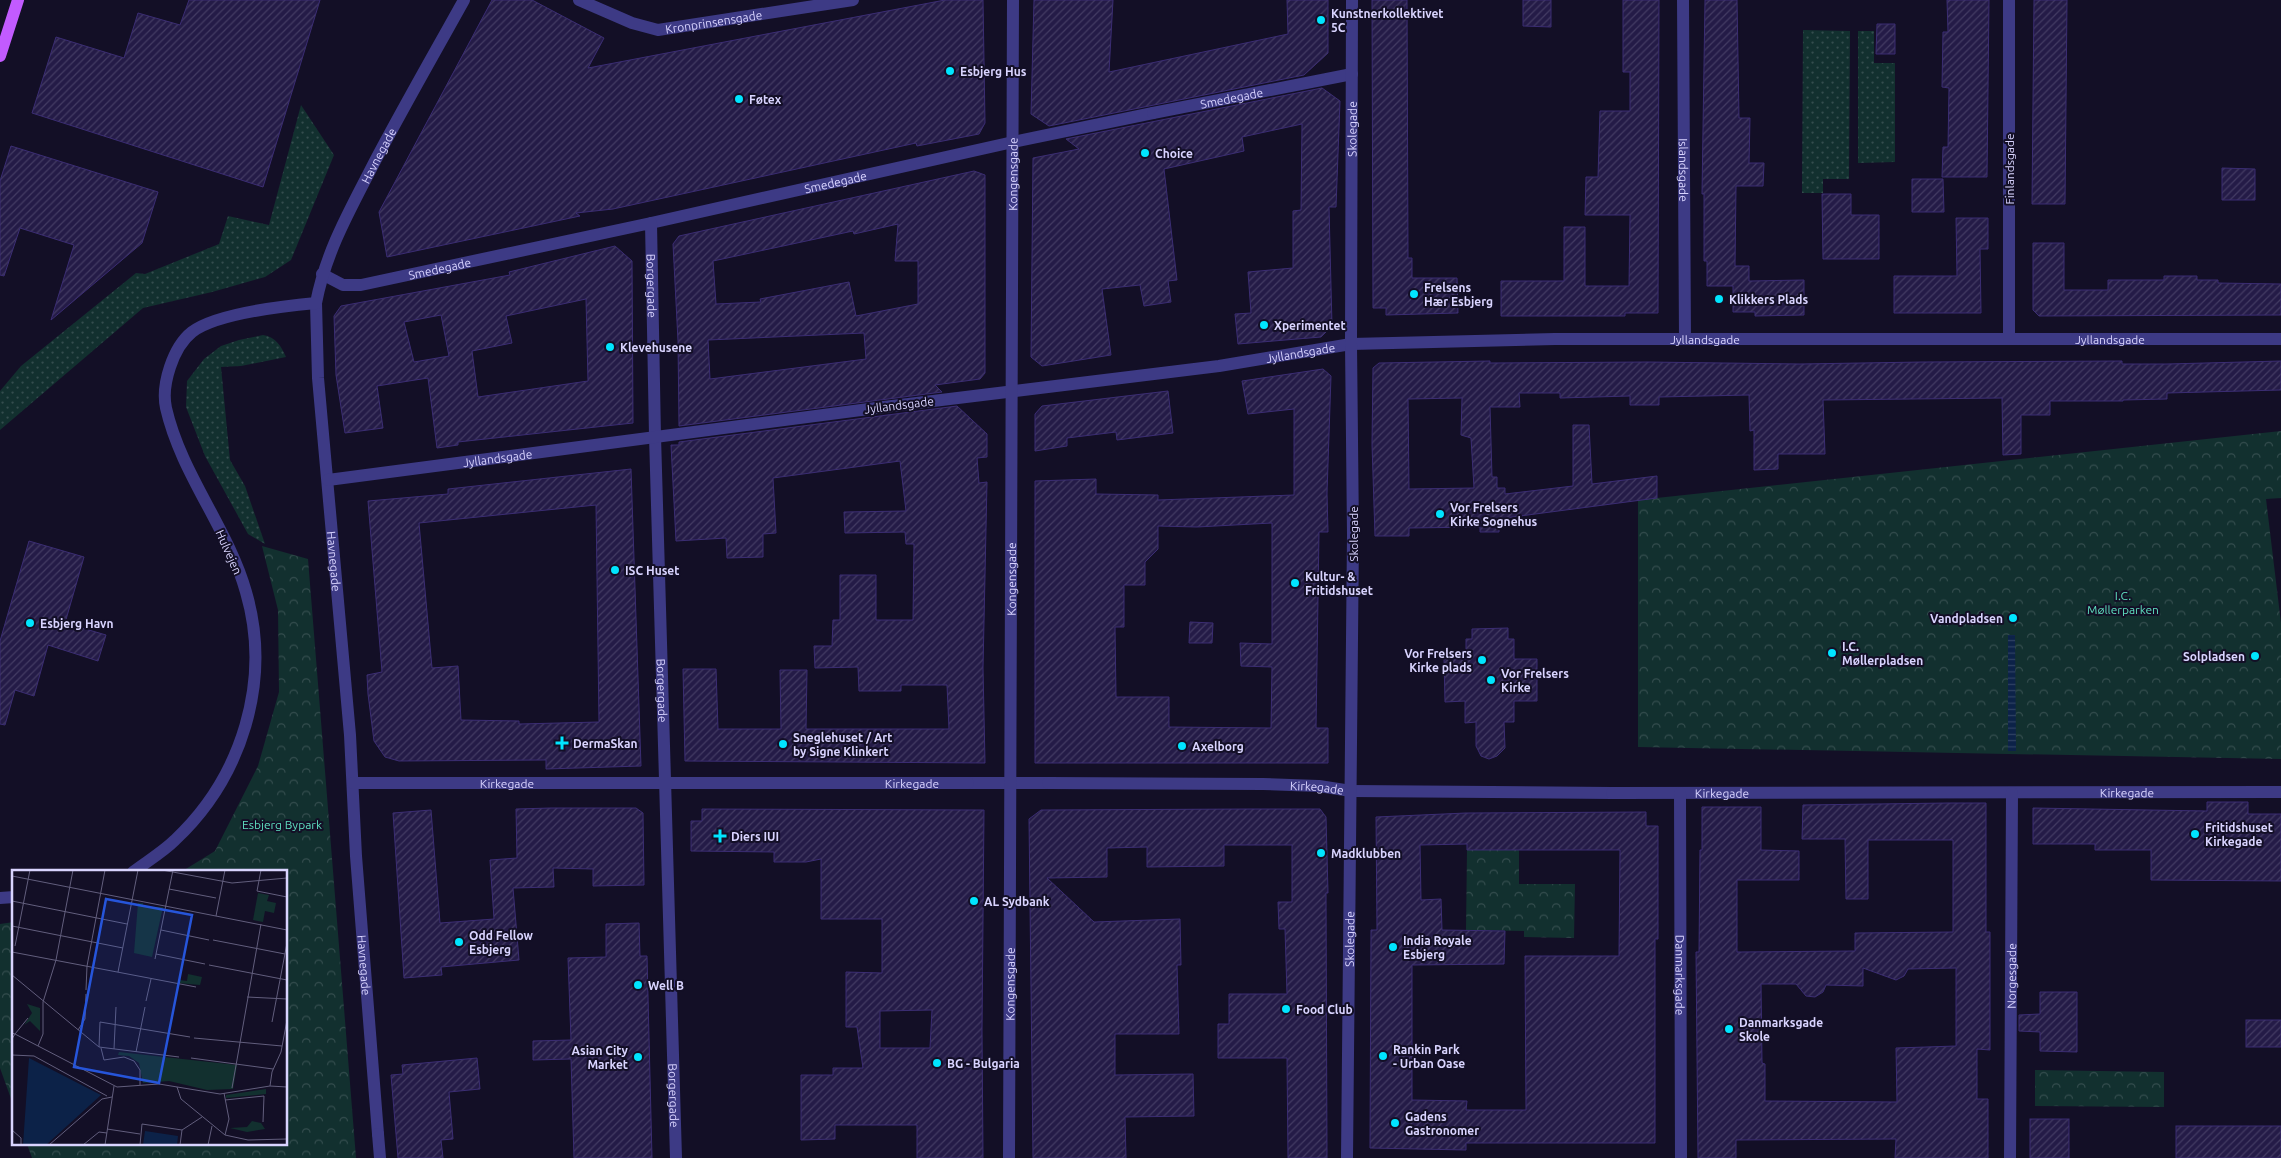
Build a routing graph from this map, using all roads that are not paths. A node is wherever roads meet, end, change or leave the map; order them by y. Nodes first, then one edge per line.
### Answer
1 (18, 0) edge
2 (464, 0) edge
3 (579, 0) edge
4 (853, 0) edge
5 (1013, 0) edge
6 (1352, 0) edge
7 (1683, 0) edge
8 (2009, 0) edge
9 (0, 56) edge
10 (1352, 74) junction
11 (1013, 142) junction
12 (651, 223) junction
13 (322, 274) junction
14 (316, 303) junction
15 (2009, 338) junction
16 (2281, 338) edge
17 (1684, 339) junction
18 (1351, 344) junction
19 (1010, 391) junction
20 (655, 436) junction
21 (328, 480) junction
22 (352, 783) junction
23 (666, 783) junction
24 (1010, 783) junction
25 (1351, 791) junction
26 (2281, 792) edge
27 (1680, 793) junction
28 (2012, 794) junction
29 (135, 870) edge
30 (380, 1158) edge
31 (676, 1158) edge
32 (1009, 1158) edge
33 (1347, 1158) edge
34 (1681, 1158) edge
35 (2010, 1158) edge

1 - 9 main road
2 - 13 street, Havnegade
3 - 4 street, Kronprinsensgade
5 - 11 street, Kongensgade
6 - 10 street, Skolegade
7 - 17 street, Islandsgade
8 - 15 street, Finlandsgade
10 - 11 street, Smedegade
10 - 18 street, Skolegade
11 - 12 street, Smedegade
11 - 19 street, Kongensgade
12 - 13 street, Smedegade
12 - 20 street, Borgergade
13 - 14 street, Havnegade
14 - 21 street, Havnegade
14 - 29 street, Hulvejen
15 - 16 street, Jyllandsgade
15 - 17 street, Jyllandsgade
17 - 18 street, Jyllandsgade
18 - 19 street, Jyllandsgade
18 - 25 street, Skolegade
19 - 20 street, Jyllandsgade
19 - 24 street, Kongensgade
20 - 21 street, Jyllandsgade
20 - 23 street, Borgergade
21 - 22 street, Havnegade
22 - 23 street, Kirkegade
22 - 30 street, Havnegade
23 - 24 street, Kirkegade
23 - 31 street, Borgergade
24 - 25 street, Kirkegade
24 - 32 street, Kongensgade
25 - 27 street, Kirkegade
25 - 33 street, Skolegade
26 - 28 street, Kirkegade
27 - 28 street, Kirkegade
27 - 34 street, Danmarksgade
28 - 35 street, Norgesgade

